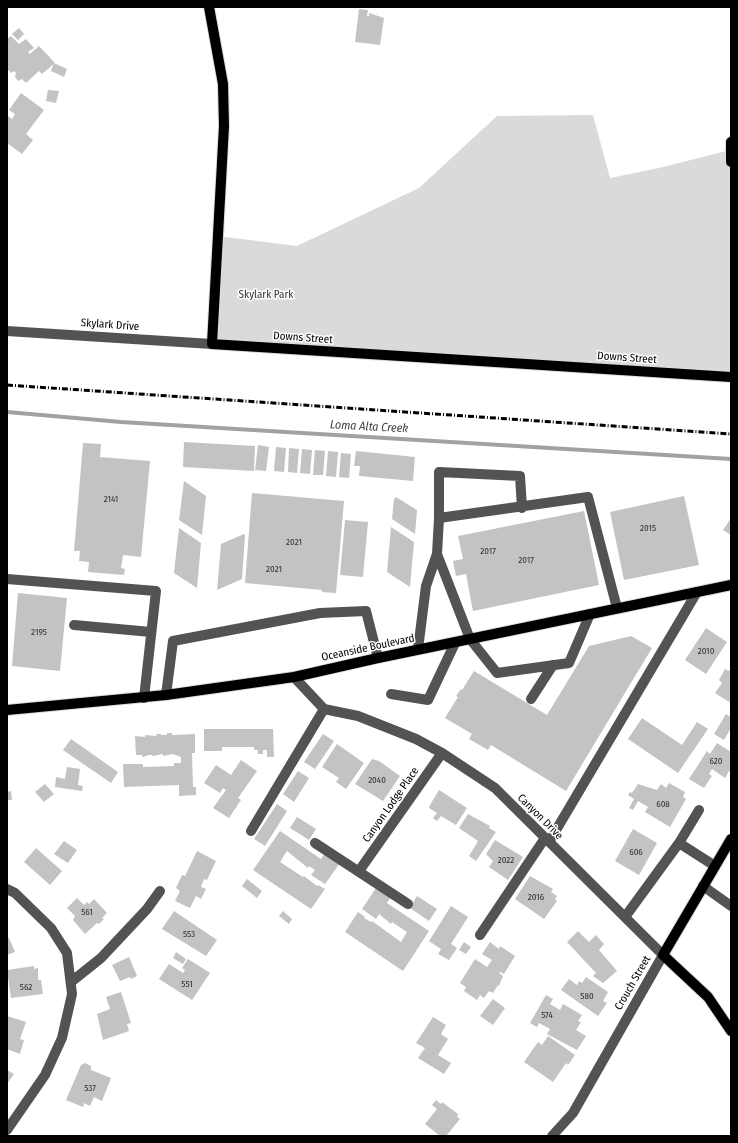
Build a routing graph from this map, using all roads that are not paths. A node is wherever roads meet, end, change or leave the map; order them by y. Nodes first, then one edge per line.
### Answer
1 (209, 7) edge
2 (731, 142) edge
3 (731, 162) edge
4 (7, 331) edge
5 (212, 344) junction
6 (731, 377) edge
7 (522, 508) junction
8 (439, 518) junction
9 (437, 554) junction
10 (7, 579) edge
11 (731, 585) edge
12 (697, 592) junction
13 (617, 608) junction
14 (590, 614) junction
15 (74, 625) dead end
16 (151, 632) junction
17 (470, 639) junction
18 (455, 643) junction
19 (418, 649) junction
20 (378, 658) junction
21 (553, 665) junction
22 (294, 677) junction
23 (391, 694) dead end
24 (166, 695) junction
25 (144, 698) junction
26 (531, 699) dead end
27 (324, 709) junction
28 (7, 710) edge
29 (442, 753) junction
30 (699, 810) dead end
31 (251, 831) dead end
32 (731, 839) edge
33 (547, 840) junction
34 (315, 843) dead end
35 (680, 844) junction
36 (715, 866) junction
37 (359, 871) junction
38 (703, 886) junction
39 (7, 889) edge
40 (160, 891) dead end
41 (408, 904) dead end
42 (731, 906) edge
43 (624, 917) junction
44 (480, 935) dead end
45 (664, 955) junction
46 (71, 982) junction
47 (731, 1031) edge
48 (7, 1130) edge
49 (552, 1136) edge

1 - 5 main road
2 - 3 main road
4 - 5 street, Skylark Drive
5 - 6 main road, Downs Street
7 - 8 street
7 - 8 street
7 - 13 street
8 - 9 street
9 - 17 street
9 - 19 street
10 - 16 street
11 - 12 main road, Oceanside Boulevard
12 - 13 main road, Oceanside Boulevard
12 - 33 street
13 - 14 main road, Oceanside Boulevard
14 - 17 main road, Oceanside Boulevard
14 - 21 street
15 - 16 street
16 - 25 street
17 - 18 main road, Oceanside Boulevard
17 - 21 street
18 - 19 main road, Oceanside Boulevard
18 - 23 street
19 - 20 main road, Oceanside Boulevard
20 - 22 main road, Oceanside Boulevard
20 - 24 street
21 - 26 street
22 - 24 main road, Oceanside Boulevard
22 - 27 street
24 - 25 main road, Oceanside Boulevard
25 - 28 main road, Oceanside Boulevard
27 - 29 street, Canyon Drive
27 - 31 street
29 - 33 street, Canyon Drive
29 - 37 street, Canyon Lodge Place
30 - 35 street
32 - 36 main road, Crouch Street
33 - 43 street, Canyon Drive
33 - 44 street
34 - 37 street
35 - 36 street
35 - 43 street
36 - 38 main road, Crouch Street
37 - 41 street
38 - 42 street
38 - 45 main road, Crouch Street
39 - 46 street
40 - 46 street
43 - 45 street, Canyon Drive
45 - 47 main road, Canyon Drive
45 - 49 street, Crouch Street
46 - 48 street

